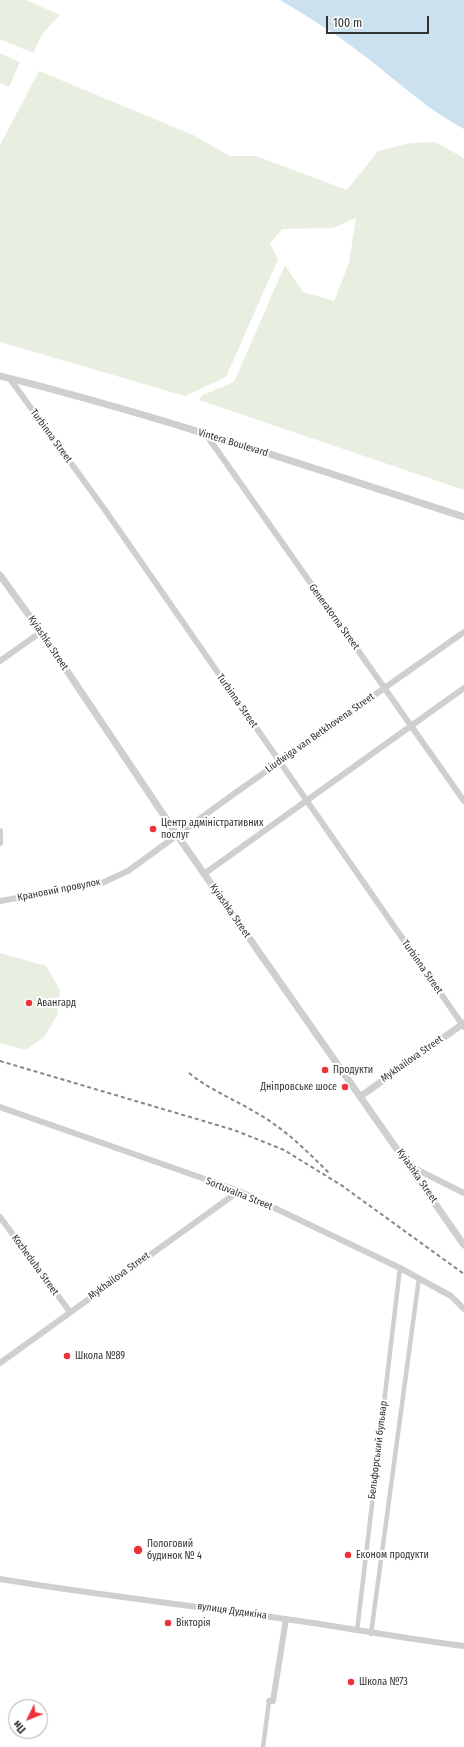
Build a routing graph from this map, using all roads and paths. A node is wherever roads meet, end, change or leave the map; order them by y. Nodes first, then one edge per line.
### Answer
1 (0, 376) edge
2 (10, 379) junction
3 (205, 434) junction
4 (464, 517) edge
5 (0, 575) edge
6 (41, 632) junction
7 (464, 632) edge
8 (0, 661) edge
9 (385, 687) junction
10 (464, 688) edge
11 (411, 725) junction
12 (280, 762) junction
13 (307, 801) junction
14 (464, 801) edge
15 (0, 831) edge
16 (176, 835) junction
17 (0, 843) edge
18 (204, 874) junction
19 (0, 901) edge
20 (463, 1025) edge
21 (361, 1096) junction
22 (0, 1107) edge
23 (410, 1166) junction
24 (239, 1191) junction
25 (464, 1193) edge
26 (0, 1217) edge
27 (464, 1245) edge
28 (400, 1268) junction
29 (418, 1278) junction
30 (464, 1310) edge
31 (70, 1312) junction
32 (0, 1363) edge
33 (0, 1580) edge
34 (286, 1619) junction
35 (357, 1631) junction
36 (371, 1634) junction
37 (464, 1646) edge
38 (269, 1701) joint
39 (263, 1747) edge

1 - 2 street, Vintera Boulevard
2 - 3 street, Vintera Boulevard
2 - 12 street, Turbinna Street
3 - 4 street, Vintera Boulevard
3 - 9 street, Generatorna Street
5 - 6 street, Kyiashka Street
6 - 8 street
6 - 16 street, Kyiashka Street
7 - 9 street, Liudwiga van Betkhovena Street
9 - 11 street, Generatorna Street
9 - 12 street, Liudwiga van Betkhovena Street
10 - 11 street
11 - 13 street
11 - 14 street, Generatorna Street
12 - 13 street, Turbinna Street
12 - 16 street, Liudwiga van Betkhovena Street
13 - 18 street
13 - 20 street, Turbinna Street
15 - 17 street
16 - 18 street, Kyiashka Street
16 - 19 street, Крановий провулок
18 - 21 street, Kyiashka Street
20 - 21 street, Mykhailova Street
21 - 23 street, Kyiashka Street
22 - 24 street, Sortuvalna Street
23 - 25 street
23 - 27 street, Kyiashka Street
24 - 28 street, Sortuvalna Street
24 - 31 street, Mykhailova Street
26 - 31 street, Kozheduba Street
28 - 29 street, Sortuvalna Street
28 - 35 street, Бельфорський бульвар
29 - 30 street, Sortuvalna Street
29 - 36 street, Бельфорський бульвар
31 - 32 street, Mykhailova Street
33 - 34 street, вулиця Дудикіна
34 - 35 street, вулиця Дудикіна
34 - 38 street
35 - 36 street, вулиця Дудикіна
36 - 37 street, вулиця Дудикіна
38 - 39 street

